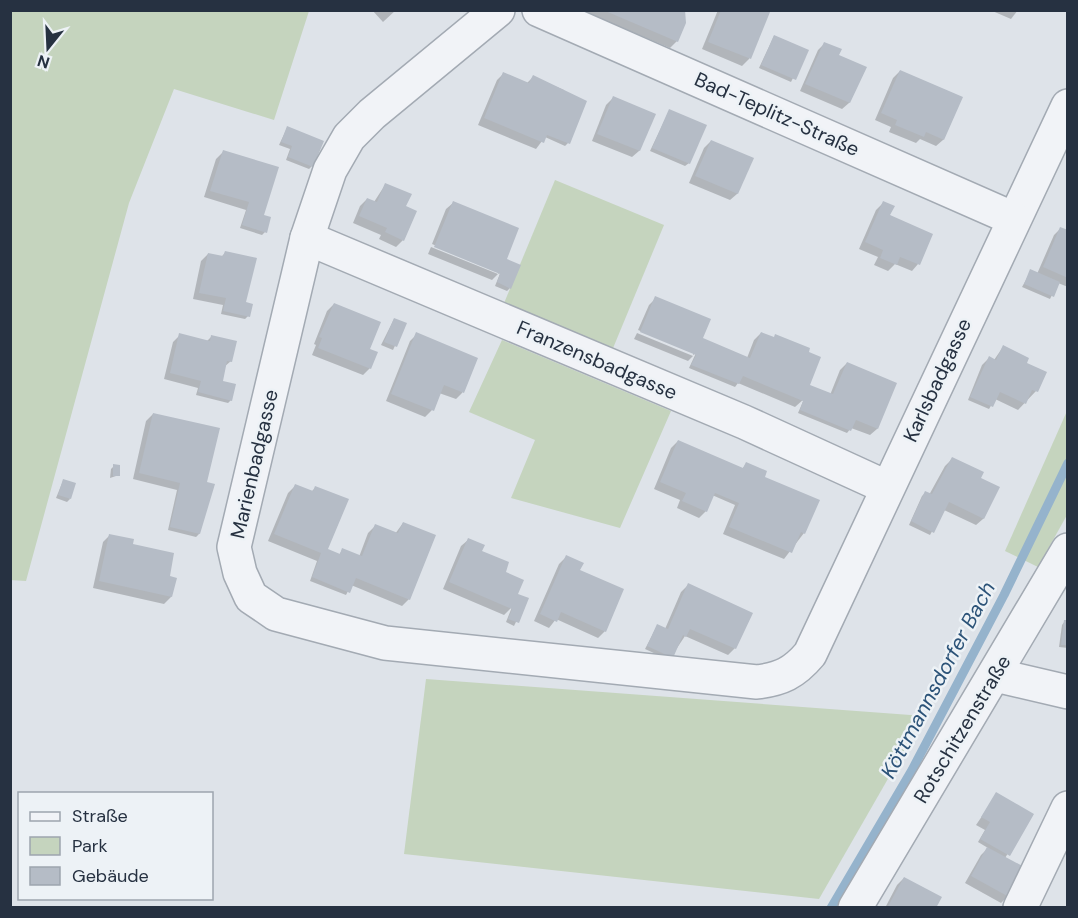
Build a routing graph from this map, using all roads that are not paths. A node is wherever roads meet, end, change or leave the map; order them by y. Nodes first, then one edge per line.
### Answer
1 (498, 10) edge
2 (539, 10) edge
3 (1068, 106) edge
4 (1014, 219) junction
5 (307, 238) junction
6 (886, 487) junction
7 (1068, 550) edge
8 (810, 654) joint
9 (995, 675) junction
10 (1068, 692) edge
11 (1068, 808) edge
12 (855, 908) edge
13 (1020, 908) edge

1 - 5 street, Marienbadgasse
2 - 4 street, Bad-Teplitz-Straße
3 - 4 street, Karlsbadgasse
4 - 6 street, Karlsbadgasse
5 - 6 street, Franzensbadgasse
5 - 8 street, Marienbadgasse
6 - 8 street, Karlsbadgasse
7 - 9 street, Rotschitzenstraße
9 - 10 street
9 - 12 street, Rotschitzenstraße
11 - 13 street

